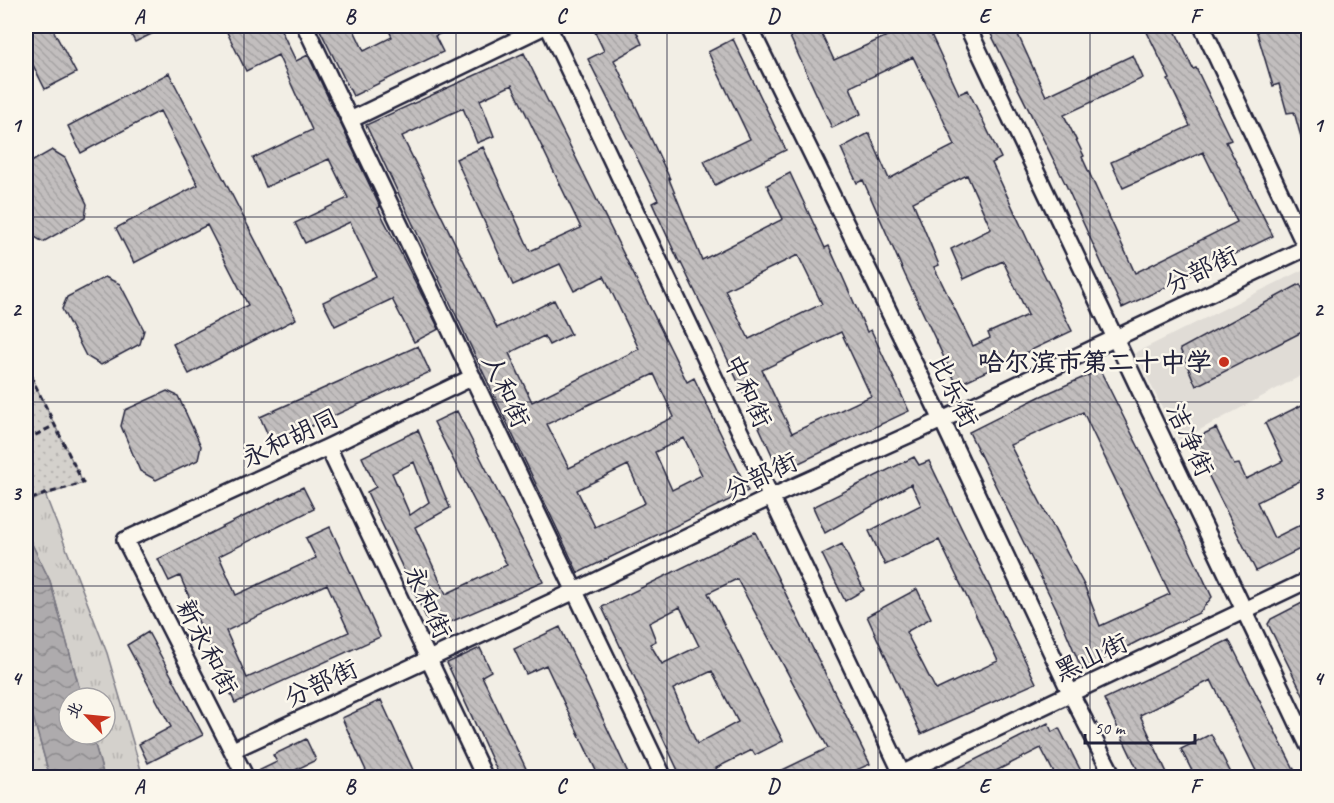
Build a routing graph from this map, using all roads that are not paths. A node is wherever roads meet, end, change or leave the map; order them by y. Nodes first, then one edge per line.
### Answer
1 (305, 26) edge
2 (546, 26) edge
3 (749, 26) edge
4 (967, 26) edge
5 (1202, 26) edge
6 (350, 120) junction
7 (1308, 249) edge
8 (1115, 337) junction
9 (473, 378) junction
10 (942, 420) junction
11 (328, 447) junction
12 (771, 497) junction
13 (125, 540) joint
14 (1308, 580) edge
15 (575, 591) junction
16 (1245, 610) junction
17 (429, 659) junction
18 (1071, 693) junction
19 (1308, 745) edge
20 (233, 750) junction
21 (900, 776) edge
22 (246, 777) edge
23 (484, 777) edge
24 (664, 777) edge
25 (1114, 777) edge

1 - 6 street, 人和街
2 - 6 street
2 - 12 street, 中和街
3 - 10 street, 比乐街
4 - 8 street, 洁净街
5 - 7 street
6 - 9 street, 人和街
7 - 8 street, 分部街
8 - 10 street, 分部街
8 - 16 street, 洁净街
9 - 11 street, 永和胡同
9 - 15 street, 人和街
10 - 12 street, 分部街
10 - 18 street, 比乐街
11 - 13 street, 永和胡同
11 - 17 street, 永和街
12 - 15 street, 分部街
12 - 21 street, 中和街
13 - 20 street, 新永和街
14 - 16 street, 黑山街
15 - 17 street, 分部街
15 - 24 street, 人和街
16 - 18 street, 黑山街
16 - 19 street, 洁净街
17 - 20 street, 分部街
17 - 23 street, 永和街
18 - 21 street, 黑山街
18 - 25 street, 比乐街
20 - 22 street, 新永和街

